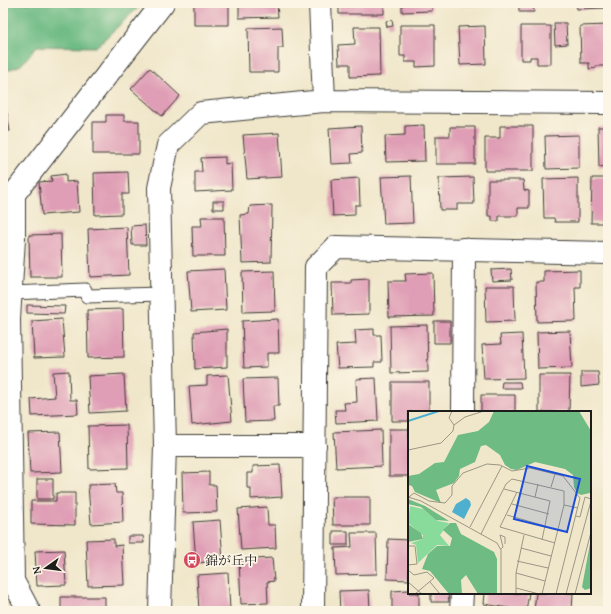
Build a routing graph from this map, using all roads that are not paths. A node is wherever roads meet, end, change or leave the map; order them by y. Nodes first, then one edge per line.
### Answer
1 (163, 3) edge
2 (320, 3) edge
3 (324, 101) junction
4 (608, 103) edge
5 (464, 249) junction
6 (608, 253) edge
7 (11, 293) junction
8 (162, 294) junction
9 (463, 411) edge
10 (165, 446) junction
11 (314, 446) junction
12 (462, 594) edge
13 (29, 611) edge
14 (160, 611) edge
15 (313, 611) edge
16 (461, 611) edge

1 - 7 street
2 - 3 street
3 - 4 street
3 - 8 street
5 - 6 street
5 - 9 street
5 - 11 street
7 - 8 lane
7 - 13 street
8 - 10 street
10 - 11 street
10 - 14 street
11 - 15 street
12 - 16 street

